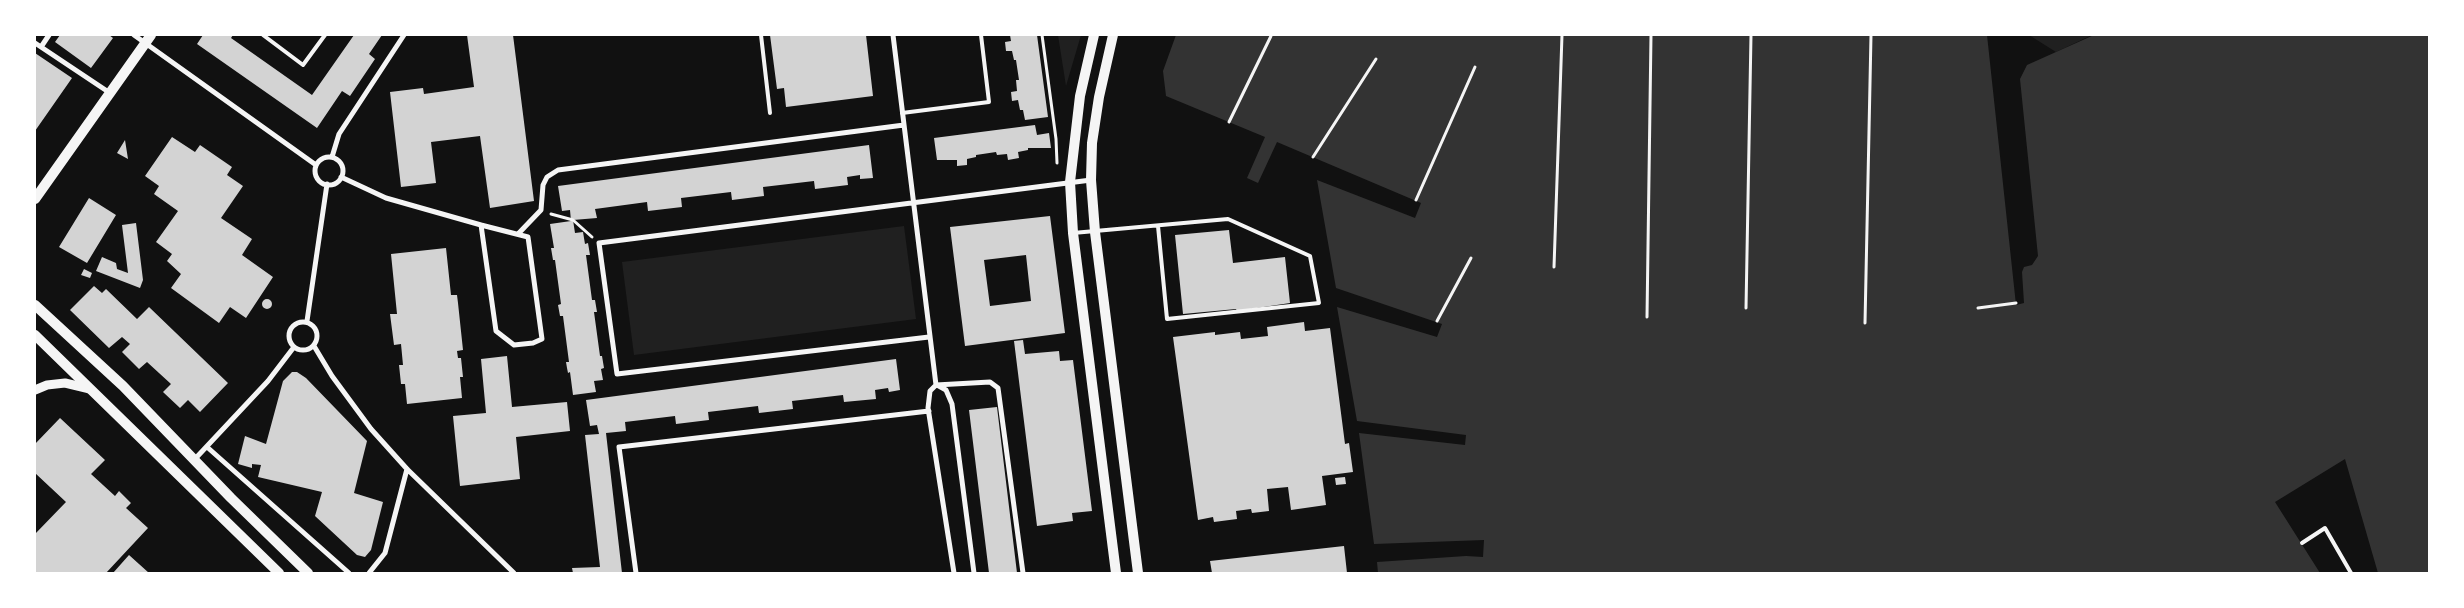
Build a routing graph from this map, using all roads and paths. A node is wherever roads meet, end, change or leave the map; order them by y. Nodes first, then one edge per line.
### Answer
1 (49, 35) edge
2 (134, 35) edge
3 (263, 35) edge
4 (325, 35) edge
5 (404, 35) edge
6 (761, 35) edge
7 (893, 35) edge
8 (980, 35) edge
9 (1042, 35) edge
10 (1094, 35) edge
11 (1113, 35) edge
12 (1562, 35) edge
13 (1651, 35) edge
14 (1751, 35) edge
15 (1871, 35) edge
16 (1271, 36) edge
17 (149, 39) edge
18 (35, 43) edge
19 (41, 47) junction
20 (1376, 59) dead end
21 (1475, 67) dead end
22 (110, 93) junction
23 (902, 112) junction
24 (770, 113) dead end
25 (1229, 122) dead end
26 (904, 125) junction
27 (332, 157) junction
28 (1313, 157) dead end
29 (316, 165) junction
30 (341, 177) junction
31 (1091, 180) junction
32 (1070, 182) junction
33 (326, 184) junction
34 (1057, 184) junction
35 (35, 199) edge
36 (1416, 200) dead end
37 (914, 203) junction
38 (540, 210) junction
39 (481, 225) junction
40 (1158, 226) junction
41 (1095, 232) junction
42 (518, 234) junction
43 (1073, 234) junction
44 (599, 243) junction
45 (1471, 258) dead end
46 (1554, 268) dead end
47 (2016, 303) dead end
48 (35, 305) edge
49 (1746, 308) dead end
50 (1978, 308) dead end
51 (1647, 317) dead end
52 (307, 321) junction
53 (1437, 321) dead end
54 (1865, 323) dead end
55 (35, 334) edge
56 (929, 337) junction
57 (314, 346) junction
58 (294, 347) junction
59 (936, 385) junction
60 (92, 389) junction
61 (35, 390) edge
62 (929, 411) junction
63 (207, 447) junction
64 (193, 460) junction
65 (407, 469) junction
66 (2302, 543) dead end
67 (279, 573) edge
68 (308, 573) edge
69 (349, 573) edge
70 (369, 573) edge
71 (514, 573) edge
72 (636, 573) edge
73 (954, 573) edge
74 (974, 573) edge
75 (1022, 573) edge
76 (1116, 573) edge
77 (1138, 573) edge
78 (2351, 573) edge

1 - 19 street
2 - 17 street
3 - 4 lane
5 - 27 street
6 - 24 lane
7 - 23 street
8 - 23 lane
9 - 34 path
10 - 32 main road
11 - 31 main road
12 - 46 path
13 - 51 path
14 - 49 path
15 - 54 path
16 - 25 path
17 - 22 main road
17 - 29 street
18 - 19 street
19 - 22 street
20 - 28 path
21 - 36 path
22 - 35 main road
23 - 26 street
26 - 37 street
26 - 38 street
27 - 29 street
27 - 30 street
29 - 33 street
30 - 33 street
30 - 39 street
31 - 32 street
31 - 41 main road
32 - 34 street
32 - 43 main road
33 - 52 street
34 - 37 street
37 - 44 street
37 - 56 street
38 - 42 street
38 - 44 path
39 - 42 street
39 - 42 street
40 - 40 lane
40 - 41 lane
41 - 43 lane
41 - 77 main road
43 - 76 main road
44 - 56 street
45 - 53 path
47 - 50 path
48 - 64 main road
52 - 57 street
52 - 58 street
55 - 60 main road
56 - 59 street
57 - 58 street
57 - 65 street
58 - 63 street
59 - 62 street
59 - 74 street
59 - 75 street
60 - 61 street
60 - 67 main road
62 - 72 street
62 - 73 street
63 - 64 street
63 - 69 street
64 - 68 main road
65 - 70 street
65 - 71 street
66 - 78 lane

